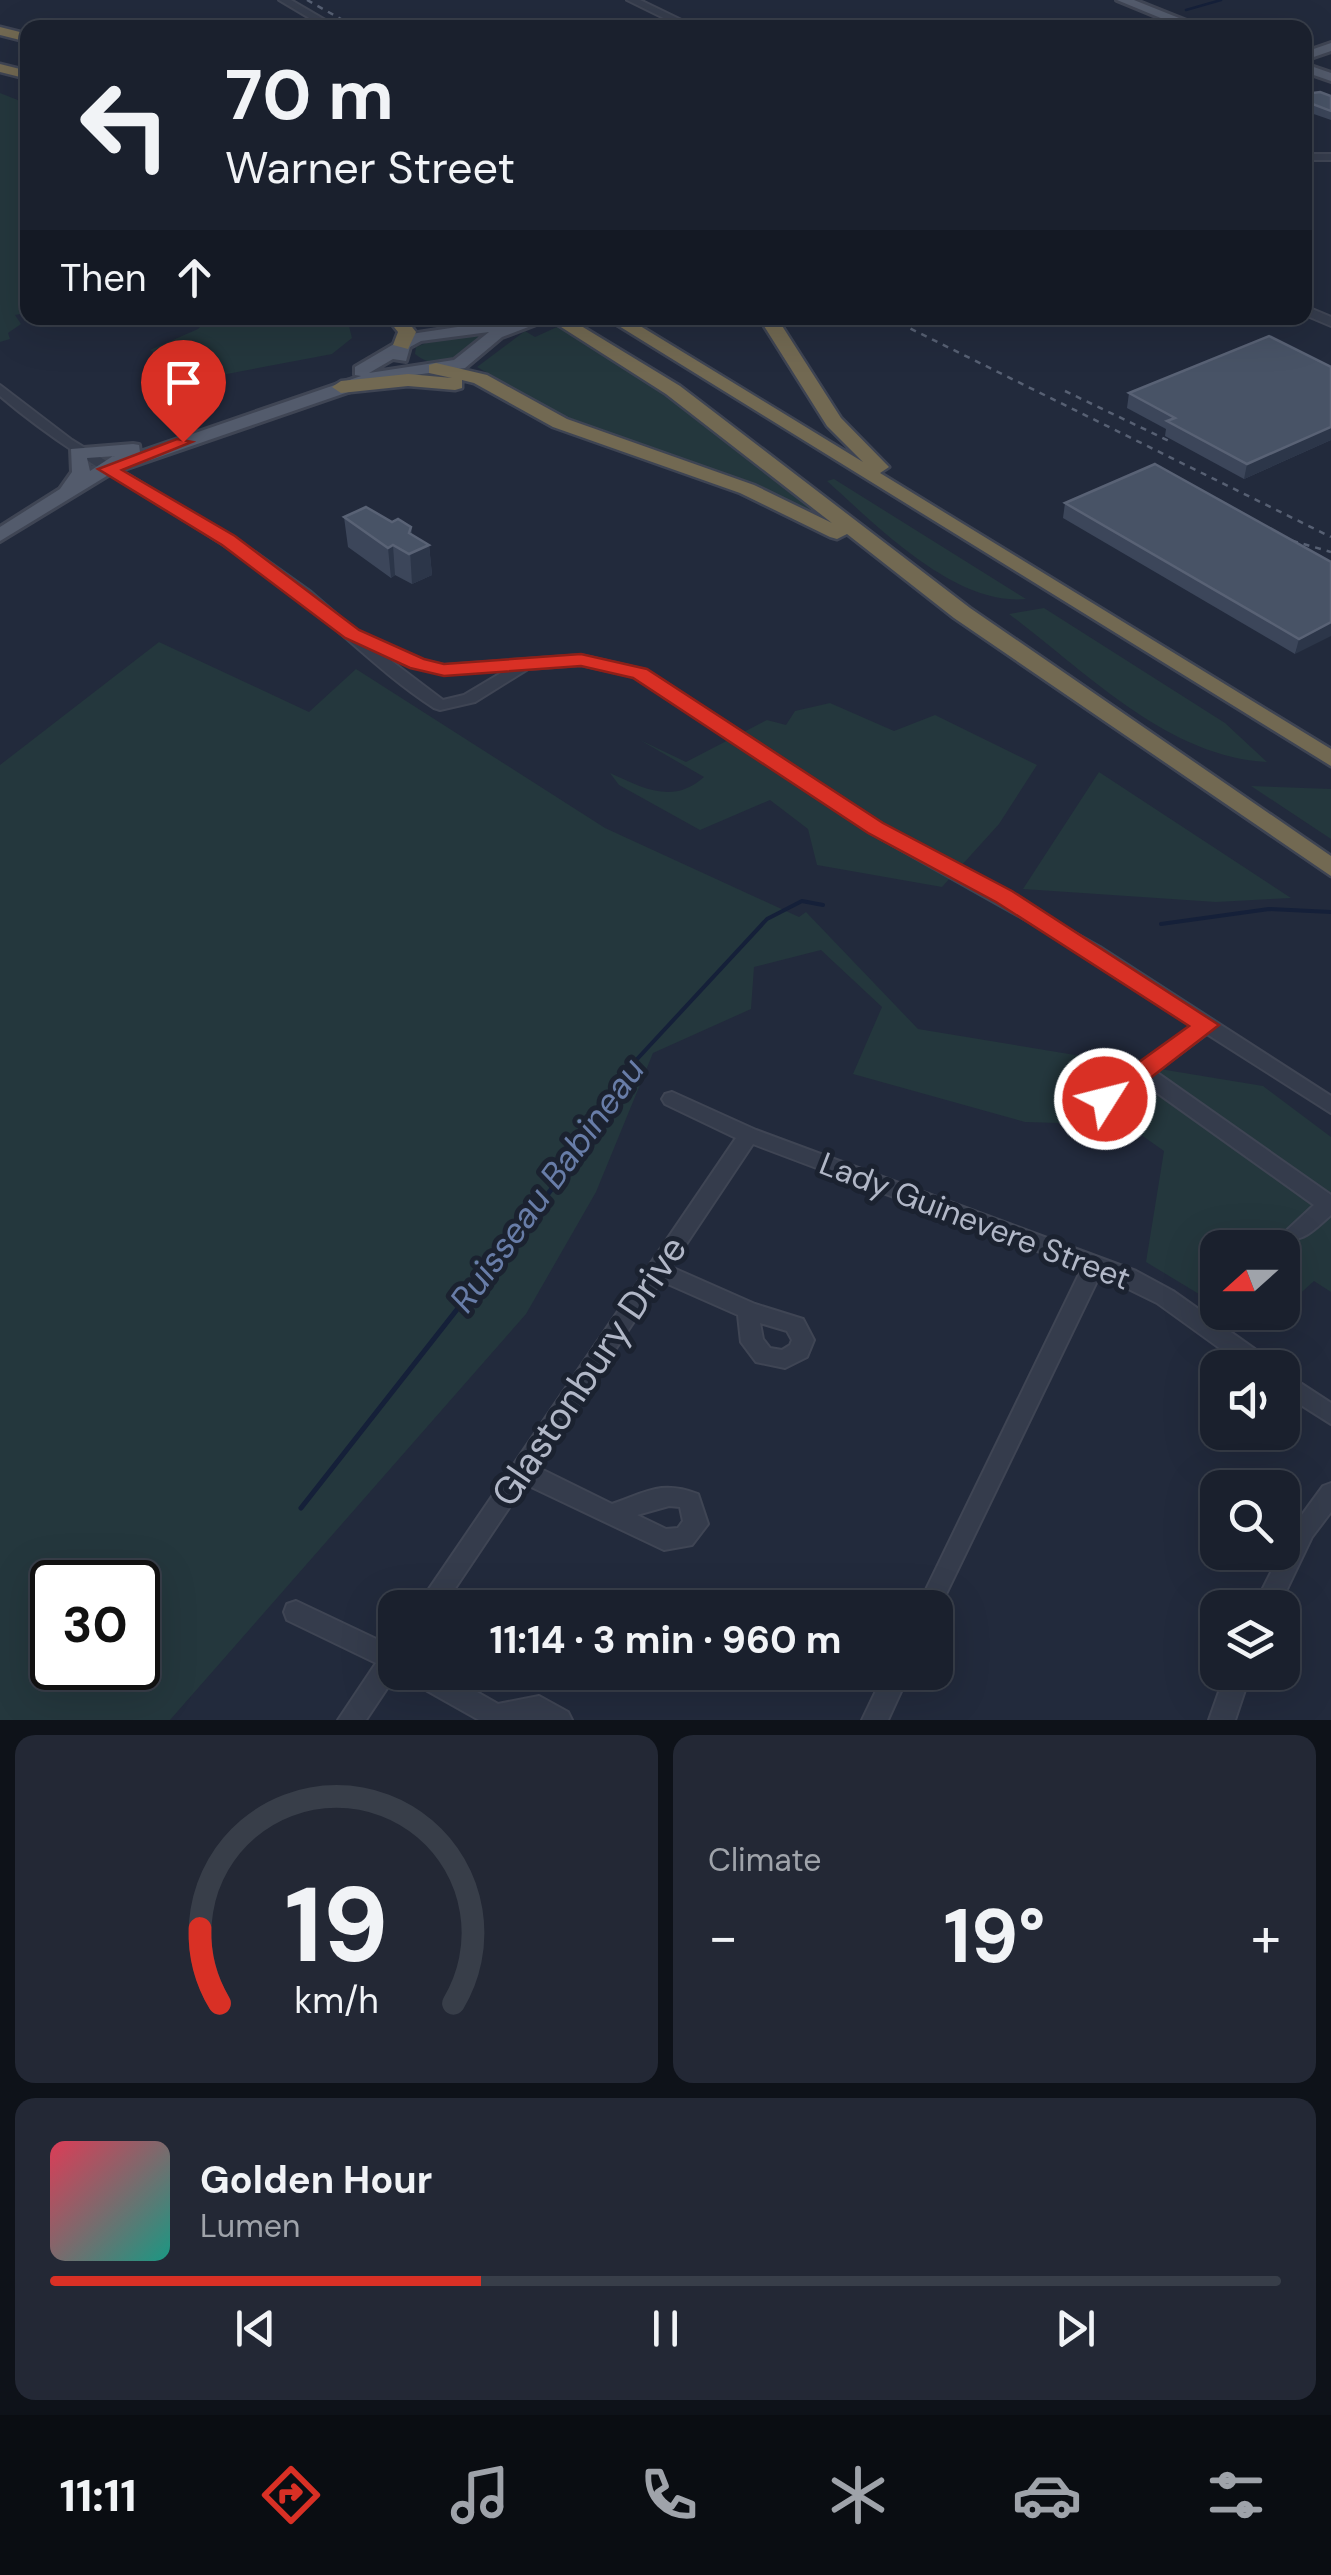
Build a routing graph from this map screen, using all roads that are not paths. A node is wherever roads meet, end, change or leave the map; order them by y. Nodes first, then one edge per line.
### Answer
1 (284, 0) edge
2 (632, 0) edge
3 (1123, 0) edge
4 (320, 20) edge
5 (675, 20) edge
6 (1177, 20) edge
7 (402, 325) edge
8 (505, 325) edge
9 (513, 325) edge
10 (567, 325) edge
11 (626, 325) edge
12 (772, 325) edge
13 (400, 347) junction
14 (431, 369) junction
15 (341, 387) junction
16 (0, 389) edge
17 (540, 414) junction
18 (155, 444) junction
19 (77, 453) junction
20 (107, 469) junction
21 (69, 489) junction
22 (0, 535) edge
23 (1060, 592) junction
24 (962, 613) junction
25 (352, 634) junction
26 (525, 666) junction
27 (1331, 759) edge
28 (1331, 868) edge
29 (1207, 1025) junction
30 (1142, 1072) junction
31 (1105, 1099) dead end
32 (672, 1100) dead end
33 (1331, 1106) edge
34 (749, 1135) junction
35 (1330, 1204) edge
36 (1298, 1230) edge
37 (1094, 1265) junction
38 (657, 1270) junction
39 (748, 1310) dead end
40 (1239, 1350) edge
41 (1300, 1393) edge
42 (1331, 1415) edge
43 (522, 1471) junction
44 (1331, 1494) edge
45 (612, 1514) dead end
46 (440, 1590) edge
47 (938, 1590) edge
48 (1274, 1590) edge
49 (296, 1612) dead end
50 (378, 1650) edge
51 (378, 1681) edge
52 (449, 1690) edge
53 (889, 1690) edge
54 (1233, 1690) edge
55 (497, 1718) edge
56 (351, 1720) edge
57 (559, 1720) edge
58 (875, 1720) edge
59 (1222, 1720) edge

1 - 4 street
2 - 5 street
3 - 6 main road
7 - 13 highway
8 - 13 main road
9 - 14 main road
10 - 24 highway
11 - 23 highway
12 - 23 highway
13 - 14 main road
13 - 18 main road
14 - 15 main road
14 - 17 highway
15 - 17 highway
15 - 20 main road
16 - 19 street
17 - 24 highway
18 - 19 main road
18 - 20 main road
19 - 20 street
19 - 21 main road
20 - 21 main road
20 - 25 street
21 - 22 main road
23 - 27 highway
24 - 28 highway
25 - 26 street
25 - 26 street
26 - 29 street
29 - 30 street
29 - 33 street
30 - 31 street
30 - 35 street
32 - 34 street, Lady Guinevere Street
34 - 37 street, Lady Guinevere Street
34 - 38 street, Glastonbury Drive
35 - 36 street
37 - 40 street, Lady Guinevere Street
37 - 47 street
38 - 39 street
38 - 43 street, Glastonbury Drive
41 - 42 street
43 - 45 street
43 - 46 street, Glastonbury Drive
44 - 48 street
49 - 50 street
51 - 56 street
52 - 55 street
53 - 58 street
54 - 59 street
55 - 57 street

